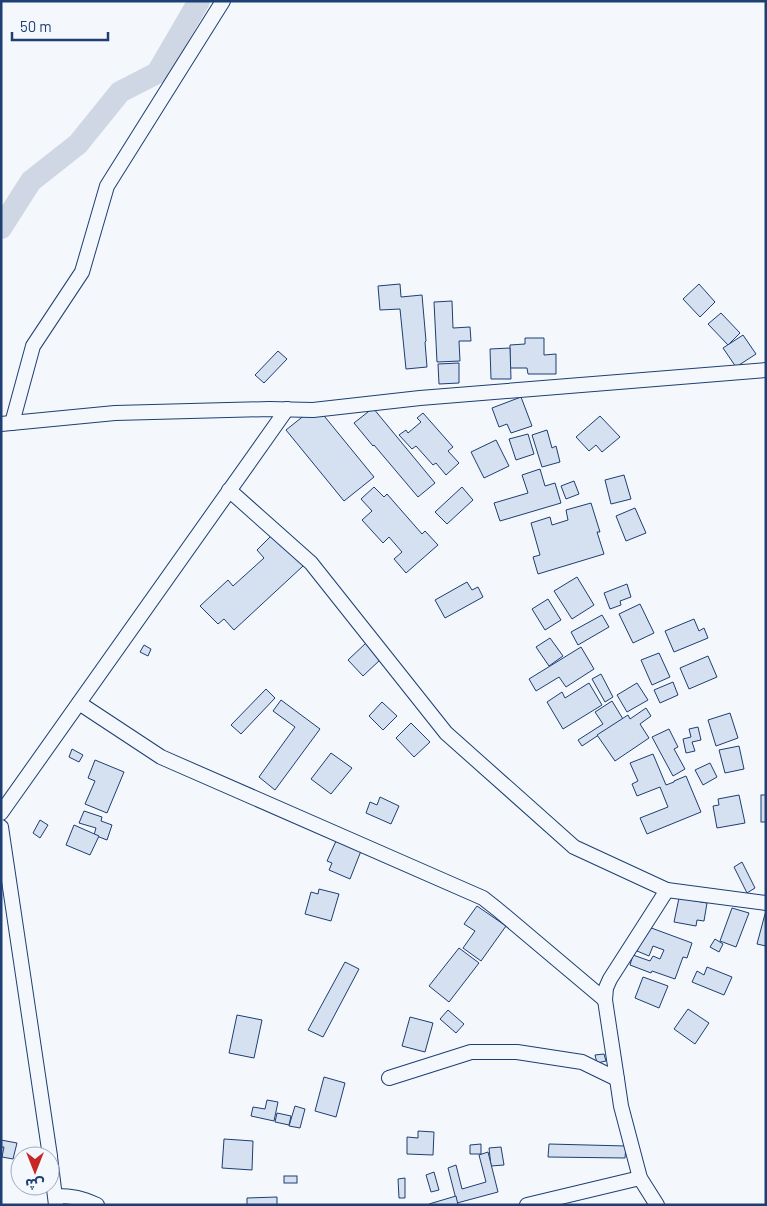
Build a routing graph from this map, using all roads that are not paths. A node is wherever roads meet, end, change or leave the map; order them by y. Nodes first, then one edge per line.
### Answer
1 (223, 1) edge
2 (766, 370) edge
3 (287, 409) junction
4 (7, 424) edge
5 (229, 490) junction
6 (79, 703) junction
7 (1, 813) edge
8 (1, 827) edge
9 (667, 890) junction
10 (766, 903) edge
11 (605, 1000) junction
12 (389, 1078) dead end
13 (617, 1079) junction
14 (48, 1146) edge
15 (640, 1178) junction
16 (56, 1201) edge
17 (97, 1205) edge
18 (527, 1205) edge
19 (657, 1205) edge

1 - 4 street
2 - 3 street
3 - 4 street
3 - 5 street
5 - 6 street
5 - 9 street
6 - 7 street
6 - 11 street
8 - 14 street
9 - 10 street
9 - 11 street
11 - 13 street
12 - 13 street
13 - 15 street
15 - 18 street
15 - 19 street
16 - 17 street

